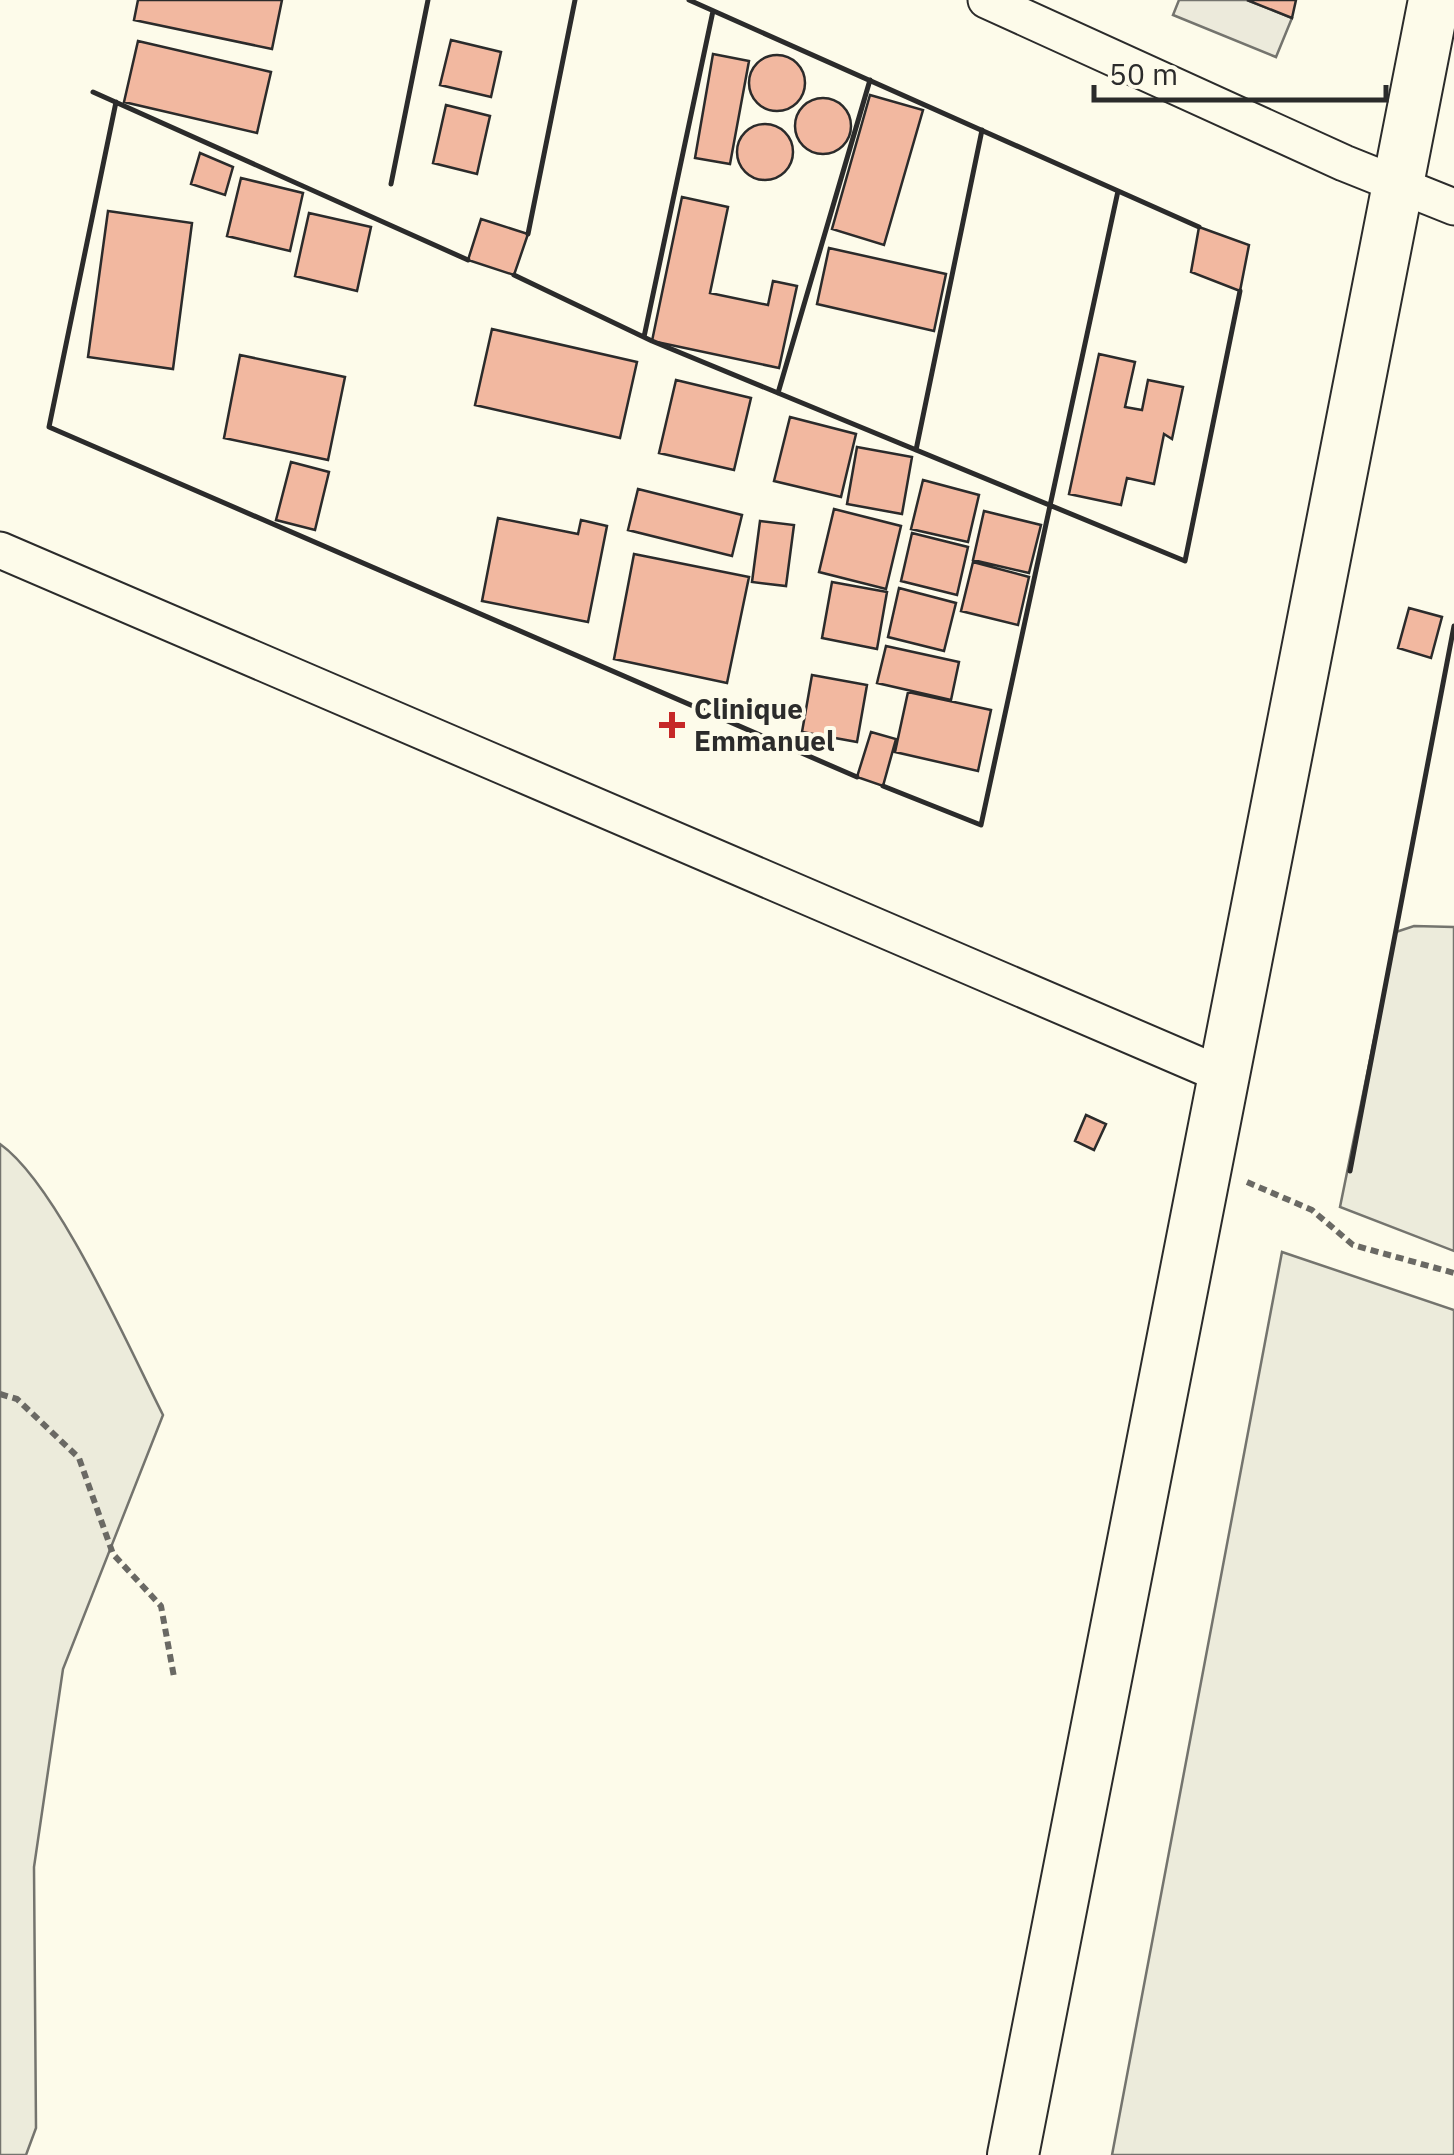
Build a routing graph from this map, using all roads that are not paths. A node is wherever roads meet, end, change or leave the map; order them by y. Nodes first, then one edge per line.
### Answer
1 (986, 0) edge
2 (1434, 0) edge
3 (1399, 184) junction
4 (1454, 207) edge
5 (0, 550) edge
6 (1222, 1075) junction
7 (1012, 2155) edge

1 - 3 street
2 - 3 street
3 - 4 street
3 - 6 street
5 - 6 street
6 - 7 street

